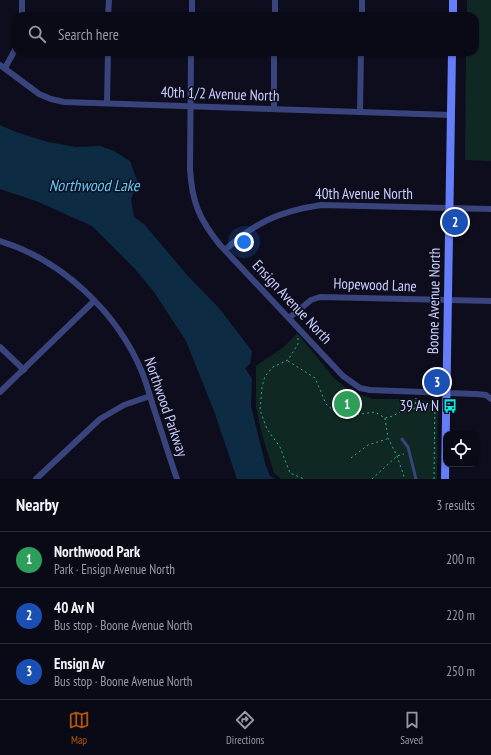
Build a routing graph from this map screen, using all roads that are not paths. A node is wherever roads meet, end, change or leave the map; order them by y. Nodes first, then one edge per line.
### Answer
1 (22, 0) edge
2 (109, 0) edge
3 (192, 0) edge
4 (275, 0) edge
5 (362, 0) edge
6 (453, 0) edge
7 (22, 12) edge
8 (108, 12) edge
9 (192, 12) edge
10 (275, 12) edge
11 (362, 12) edge
12 (453, 12) edge
13 (12, 53) edge
14 (108, 56) edge
15 (192, 56) edge
16 (274, 56) edge
17 (361, 56) edge
18 (452, 56) edge
19 (2, 67) edge
20 (107, 103) junction
21 (191, 106) junction
22 (274, 109) junction
23 (360, 112) junction
24 (451, 114) junction
25 (449, 208) junction
26 (491, 209) edge
27 (0, 241) edge
28 (225, 250) junction
29 (448, 300) junction
30 (491, 301) edge
31 (94, 302) junction
32 (289, 318) junction
33 (0, 347) edge
34 (24, 370) junction
35 (0, 392) edge
36 (446, 393) junction
37 (150, 396) junction
38 (491, 400) edge
39 (402, 439) dead end
40 (36, 479) edge
41 (177, 479) edge
42 (416, 479) edge
43 (445, 479) edge

1 - 7 street
2 - 8 street
3 - 9 street
4 - 10 street
5 - 11 street
6 - 12 street
13 - 19 street
14 - 20 street
15 - 21 street, Ensign Avenue North
16 - 22 street
17 - 23 street
18 - 24 street, Boone Avenue North
19 - 20 street, 40th 1/2 Avenue North
20 - 21 street, 40th 1/2 Avenue North
21 - 22 street, 40th 1/2 Avenue North
21 - 28 street, Ensign Avenue North
22 - 23 street, 40th 1/2 Avenue North
23 - 24 street, 40th 1/2 Avenue North
24 - 25 street, Boone Avenue North
25 - 26 street, 40th Avenue North
25 - 28 street, 40th Avenue North
25 - 29 street, Boone Avenue North
27 - 31 street, Northwood Parkway
28 - 32 street, Ensign Avenue North
29 - 30 street, Hopewood Lane
29 - 32 street, Hopewood Lane
29 - 36 street, Boone Avenue North
31 - 34 street
31 - 37 street, Northwood Parkway
32 - 36 street, Ensign Avenue North
33 - 34 street
34 - 35 street
36 - 38 street, Ensign Avenue North
36 - 43 street, Boone Avenue North
37 - 40 street
37 - 41 street, Northwood Parkway
39 - 42 lane

